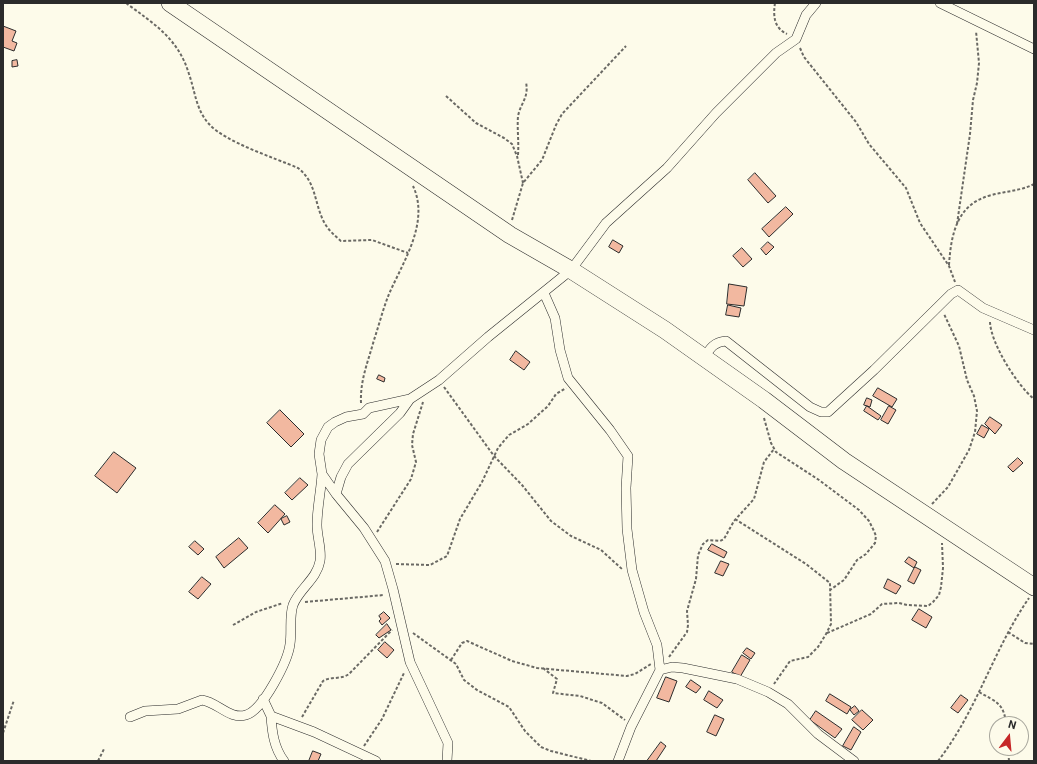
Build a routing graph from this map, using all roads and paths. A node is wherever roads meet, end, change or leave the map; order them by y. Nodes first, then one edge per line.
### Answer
1 (126, 3) edge
2 (170, 3) edge
3 (775, 3) edge
4 (816, 3) edge
5 (940, 3) edge
6 (975, 20) junction
7 (796, 39) junction
8 (626, 46) dead end
9 (1034, 49) edge
10 (526, 82) dead end
11 (446, 96) dead end
12 (517, 156) junction
13 (412, 183) dead end
14 (523, 183) junction
15 (1034, 184) edge
16 (957, 224) junction
17 (510, 235) junction
18 (408, 253) junction
19 (949, 266) junction
20 (571, 270) junction
21 (958, 290) junction
22 (544, 293) junction
23 (943, 302) junction
24 (990, 311) junction
25 (1034, 330) edge
26 (704, 358) junction
27 (568, 378) junction
28 (439, 380) junction
29 (429, 386) junction
30 (410, 398) junction
31 (1034, 399) edge
32 (764, 400) junction
33 (363, 414) junction
34 (774, 449) junction
35 (494, 456) junction
36 (322, 474) junction
37 (336, 494) junction
38 (920, 513) junction
39 (735, 519) junction
40 (942, 527) junction
41 (373, 541) junction
42 (385, 561) junction
43 (633, 575) junction
44 (393, 589) junction
45 (830, 590) junction
46 (1032, 592) edge
47 (295, 600) junction
48 (399, 619) junction
49 (232, 625) dead end
50 (1008, 632) junction
51 (826, 634) junction
52 (1034, 644) edge
53 (659, 659) junction
54 (451, 660) junction
55 (410, 662) junction
56 (542, 668) junction
57 (663, 669) junction
58 (768, 692) junction
59 (979, 692) junction
60 (263, 699) junction
61 (14, 700) dead end
62 (130, 716) dead end
63 (271, 716) junction
64 (1004, 716) edge
65 (633, 724) junction
66 (298, 726) junction
67 (3, 733) edge
68 (104, 749) dead end
69 (359, 753) junction
70 (98, 761) edge
71 (284, 761) edge
72 (376, 761) edge
73 (447, 761) edge
74 (591, 761) edge
75 (618, 761) edge
76 (854, 761) edge
77 (938, 761) edge

1 - 18 path
2 - 17 highway
3 - 7 path
4 - 7 street
5 - 6 street
6 - 9 street
6 - 16 path
7 - 19 path
7 - 20 street
8 - 14 path
10 - 12 path
11 - 12 path
12 - 14 path
13 - 18 path
14 - 17 path
15 - 16 path
16 - 19 path
17 - 20 highway
18 - 33 path
19 - 21 path
20 - 22 street
20 - 26 highway
21 - 23 street
21 - 24 street
22 - 27 street
22 - 28 street
23 - 26 street
23 - 38 path
24 - 25 street
24 - 31 path
26 - 32 highway
27 - 35 path
27 - 43 street
28 - 29 street
28 - 35 path
29 - 30 street
29 - 41 path
30 - 33 street
30 - 37 street
32 - 34 path
32 - 38 highway
33 - 36 street
34 - 39 path
34 - 45 path
35 - 42 path
35 - 43 path
36 - 37 street
36 - 47 street
37 - 41 street
38 - 40 highway
39 - 45 path
39 - 57 path
40 - 46 highway
40 - 51 path
41 - 42 street
42 - 44 street
43 - 53 street
44 - 47 path
44 - 48 street
45 - 51 path
46 - 50 path
47 - 49 path
47 - 60 street
48 - 54 path
48 - 55 street
48 - 66 path
50 - 52 path
50 - 59 path
51 - 58 path
53 - 56 path
53 - 57 street
54 - 56 path
54 - 74 path
55 - 69 path
55 - 73 street
56 - 65 path
57 - 58 street
57 - 65 street
58 - 76 street
59 - 64 path
59 - 77 path
60 - 62 street
60 - 63 street
61 - 67 path
63 - 66 street
63 - 71 street
65 - 75 street
66 - 69 street
68 - 70 path
69 - 72 street

